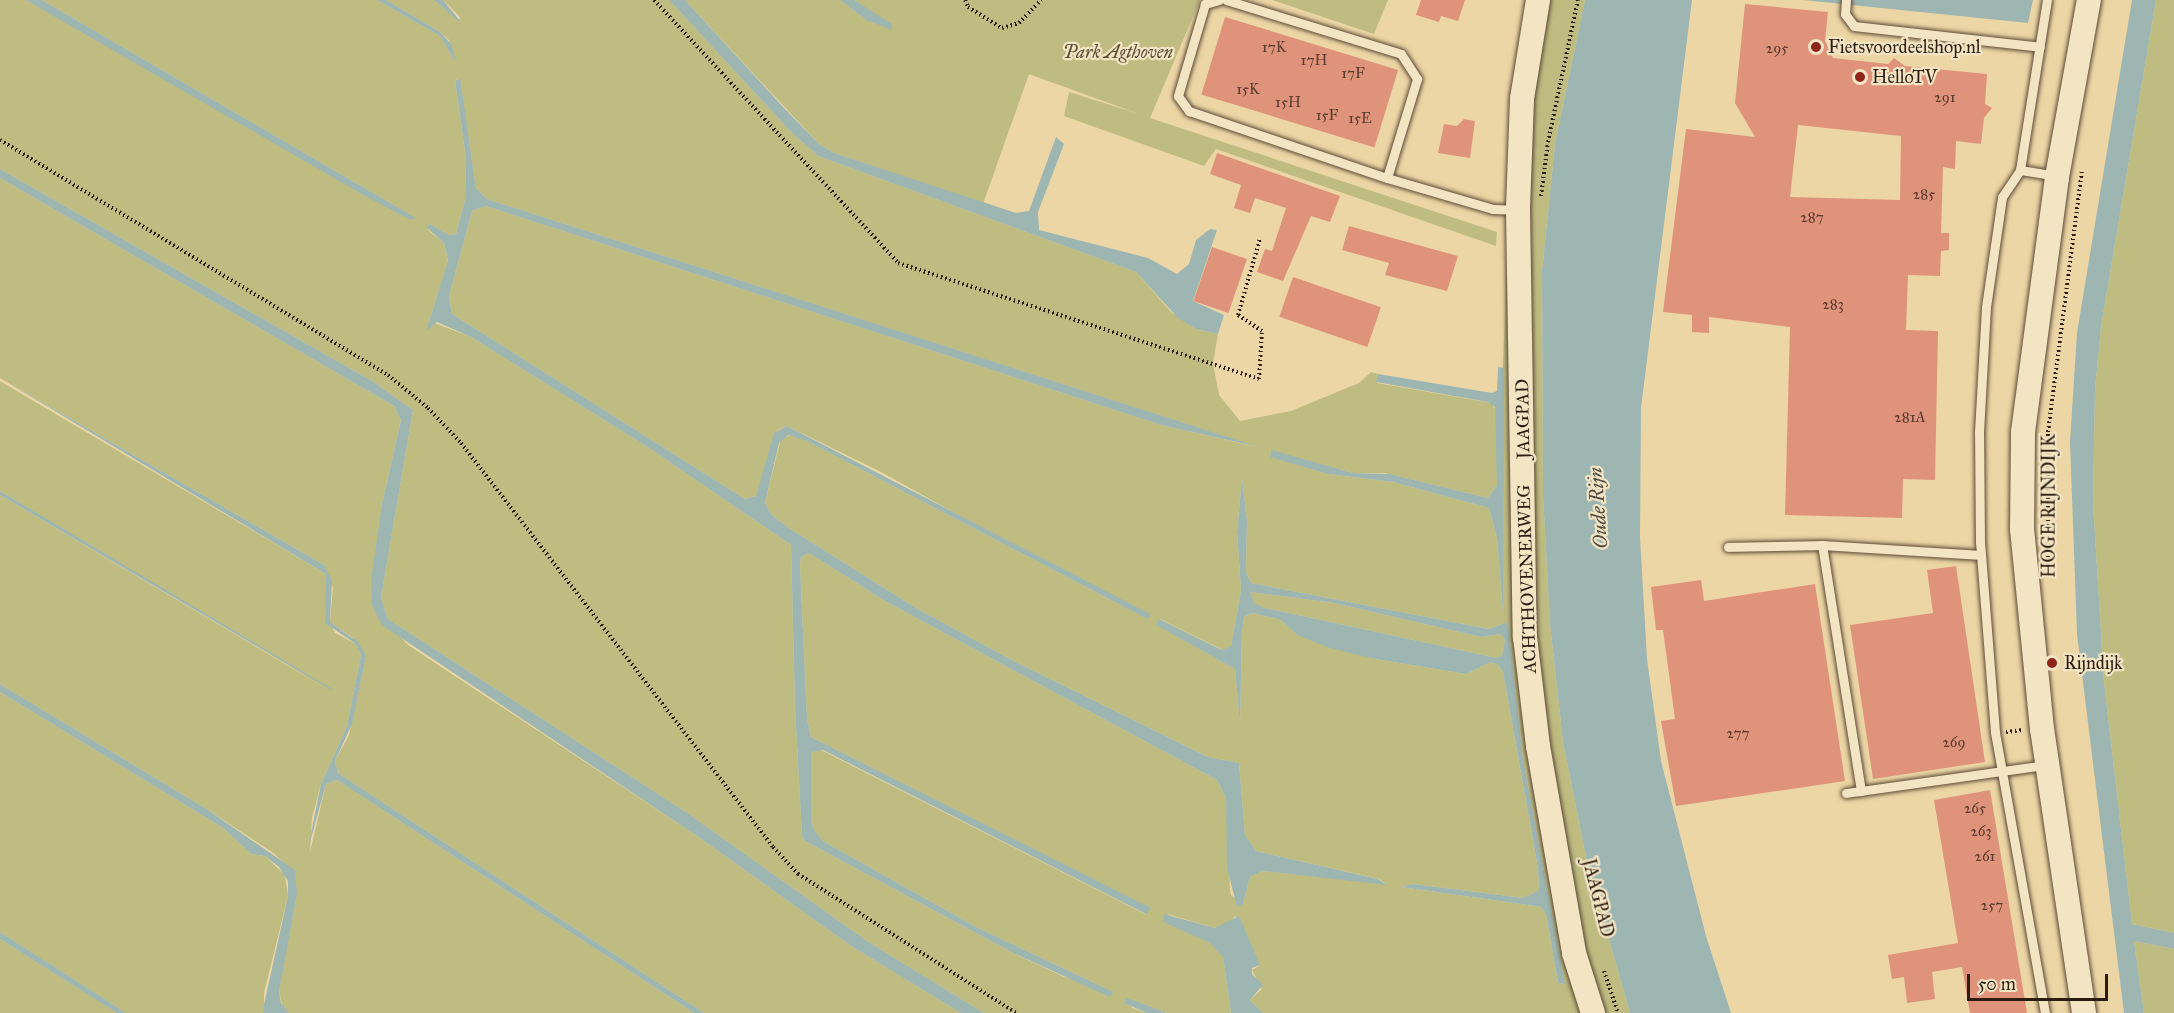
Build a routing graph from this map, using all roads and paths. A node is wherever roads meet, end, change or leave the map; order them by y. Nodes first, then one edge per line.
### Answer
1 (654, 0) edge
2 (965, 0) edge
3 (1041, 0) edge
4 (1218, 0) edge
5 (1226, 0) edge
6 (1538, 0) edge
7 (1578, 0) edge
8 (1846, 0) edge
9 (2047, 0) edge
10 (2089, 0) edge
11 (2040, 47) junction
12 (0, 140) edge
13 (2082, 165) dead end
14 (2020, 170) junction
15 (2057, 177) junction
16 (1386, 178) junction
17 (1529, 208) junction
18 (1260, 239) dead end
19 (1822, 545) junction
20 (1728, 547) dead end
21 (1981, 555) junction
22 (2048, 570) dead end
23 (2047, 765) junction
24 (2002, 769) junction
25 (1861, 791) junction
26 (1846, 793) dead end
27 (1603, 968) dead end
28 (1016, 1013) edge
29 (1593, 1013) edge
30 (1618, 1013) edge
31 (2045, 1013) edge
32 (2084, 1013) edge

1 - 18 path
2 - 3 path
4 - 16 lane
5 - 16 lane
6 - 17 street, ACHTHOVENERWEG
7 - 17 path
8 - 11 lane
9 - 11 lane
10 - 15 street, HOGE RIJNDIJK
11 - 14 lane
12 - 28 path
13 - 22 path, HOGE RIJNDIJK
14 - 15 lane
14 - 21 lane
15 - 23 street, HOGE RIJNDIJK
16 - 17 lane
17 - 29 street, ACHTHOVENERWEG
19 - 20 lane
19 - 21 lane
19 - 25 lane
21 - 24 lane
23 - 24 lane
23 - 32 street, HOGE RIJNDIJK
24 - 25 lane
24 - 31 lane
25 - 26 lane
27 - 30 path

